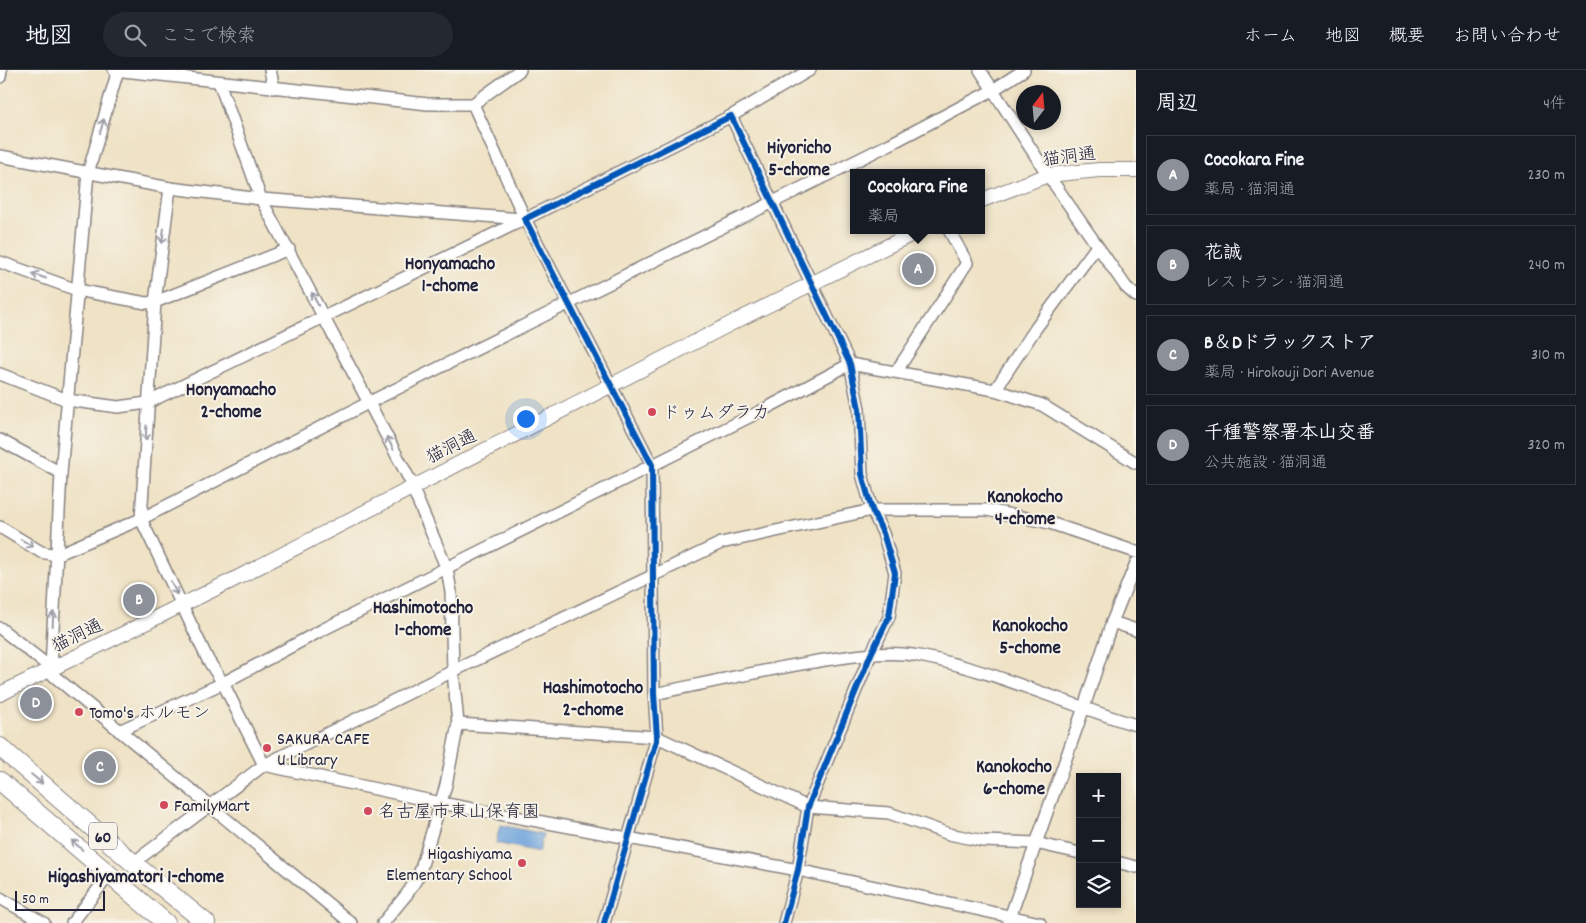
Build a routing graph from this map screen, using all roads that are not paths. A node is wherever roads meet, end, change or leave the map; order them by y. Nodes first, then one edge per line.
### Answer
1 (2, 70) edge
2 (114, 70) edge
3 (118, 70) edge
4 (270, 70) edge
5 (520, 70) edge
6 (810, 70) edge
7 (980, 70) edge
8 (1024, 70) edge
9 (0, 77) edge
10 (219, 82) junction
11 (274, 88) junction
12 (993, 90) junction
13 (473, 104) junction
14 (731, 116) junction
15 (0, 156) edge
16 (1136, 170) edge
17 (88, 173) junction
18 (1048, 174) junction
19 (170, 188) junction
20 (261, 199) junction
21 (985, 199) edge
22 (772, 202) junction
23 (525, 220) junction
24 (912, 234) edge
25 (951, 234) edge
26 (1097, 246) junction
27 (289, 248) junction
28 (0, 262) edge
29 (813, 284) junction
30 (78, 290) junction
31 (1136, 296) edge
32 (155, 302) junction
33 (568, 305) junction
34 (325, 318) junction
35 (850, 364) junction
36 (896, 372) junction
37 (0, 374) edge
38 (610, 386) junction
39 (995, 390) junction
40 (67, 400) junction
41 (147, 403) junction
42 (368, 403) junction
43 (0, 440) edge
44 (1136, 463) edge
45 (652, 465) junction
46 (61, 473) junction
47 (412, 487) junction
48 (872, 510) junction
49 (141, 519) junction
50 (0, 527) edge
51 (1136, 552) edge
52 (56, 555) junction
53 (1136, 563) edge
54 (447, 569) junction
55 (654, 576) junction
56 (182, 605) junction
57 (1112, 622) junction
58 (0, 628) edge
59 (1136, 630) edge
60 (871, 654) junction
61 (51, 668) junction
62 (453, 671) junction
63 (223, 683) junction
64 (0, 694) edge
65 (654, 694) junction
66 (1083, 710) junction
67 (458, 724) junction
68 (1136, 725) edge
69 (119, 731) junction
70 (657, 738) junction
71 (0, 747) edge
72 (264, 765) junction
73 (0, 781) edge
74 (441, 803) junction
75 (210, 805) junction
76 (808, 807) junction
77 (630, 837) junction
78 (1035, 843) junction
79 (1076, 852) edge
80 (133, 863) junction
81 (1121, 863) edge
82 (1136, 866) edge
83 (798, 870) junction
84 (109, 875) junction
85 (0, 898) edge
86 (1009, 919) edge
87 (44, 923) edge
88 (72, 923) edge
89 (166, 923) edge
90 (206, 923) edge
91 (351, 923) edge
92 (383, 923) edge
93 (604, 923) edge
94 (784, 923) edge
95 (1040, 923) edge

1 - 9 street
2 - 3 street
3 - 10 street
17 -> 3 street
4 - 11 street
5 - 13 street
6 - 14 street
7 - 12 street
8 - 12 street
10 - 11 street
10 - 20 street
11 - 13 street
12 - 18 street
12 - 22 street
13 - 23 street
14 - 22 street
14 - 23 street
15 - 17 street
16 - 18 street, 猫洞通
17 - 19 street
17 - 30 street
18 - 21 street, 猫洞通
18 - 26 street
19 - 20 street
19 -> 32 street
20 - 23 street
20 - 27 street
22 - 29 street
22 - 33 street
23 - 33 street
23 - 34 street
24 - 29 street, 猫洞通
25 - 36 street
26 - 31 street
26 - 39 street
27 - 32 street
34 -> 27 street
30 -> 28 street
29 - 35 street
29 - 38 street, 猫洞通
30 - 32 street
30 - 40 street
32 - 41 street
33 - 38 street
33 - 42 street
34 - 41 street
34 - 42 street
35 - 36 street
35 - 45 street
35 - 48 street
36 - 39 street
37 - 40 street
38 - 45 street
38 - 47 street, 猫洞通
39 - 44 street
40 - 41 street
40 - 46 street
41 -> 49 street
47 -> 42 street
42 - 49 street
43 - 46 street
45 - 54 street
45 - 55 street
46 - 52 street
47 - 54 street
47 - 56 street, 猫洞通
48 - 51 street
48 - 55 street
48 - 60 street
49 - 52 street
49 -> 56 street
50 -> 52 street
61 -> 52 street
53 - 57 street
54 - 62 street
54 - 63 street
55 - 62 street
55 - 65 street
56 - 61 street, 猫洞通
56 - 63 street
57 - 59 street
57 - 66 street
58 - 61 street
60 - 65 street
60 - 66 street
60 - 76 street
61 - 64 street, 猫洞通
61 - 69 street
62 - 67 street
62 - 72 street
63 - 69 street
63 - 72 street
65 - 70 street
66 - 68 street
66 - 78 street
67 - 70 street
67 - 74 street
69 - 75 street
70 - 76 street
70 - 77 street
71 -> 80 main road, 60
72 - 74 street
72 - 75 street
84 -> 73 main road, 60
74 - 77 street
74 - 92 street
75 - 80 street
75 - 91 street
76 - 78 street
76 - 83 street
77 - 83 street
77 - 93 street
78 - 79 street
78 - 86 street
80 - 90 main road, 60
81 - 82 street
83 - 86 street
83 - 94 street
84 - 88 street
84 - 89 main road, 60
85 - 87 street
86 - 95 street

